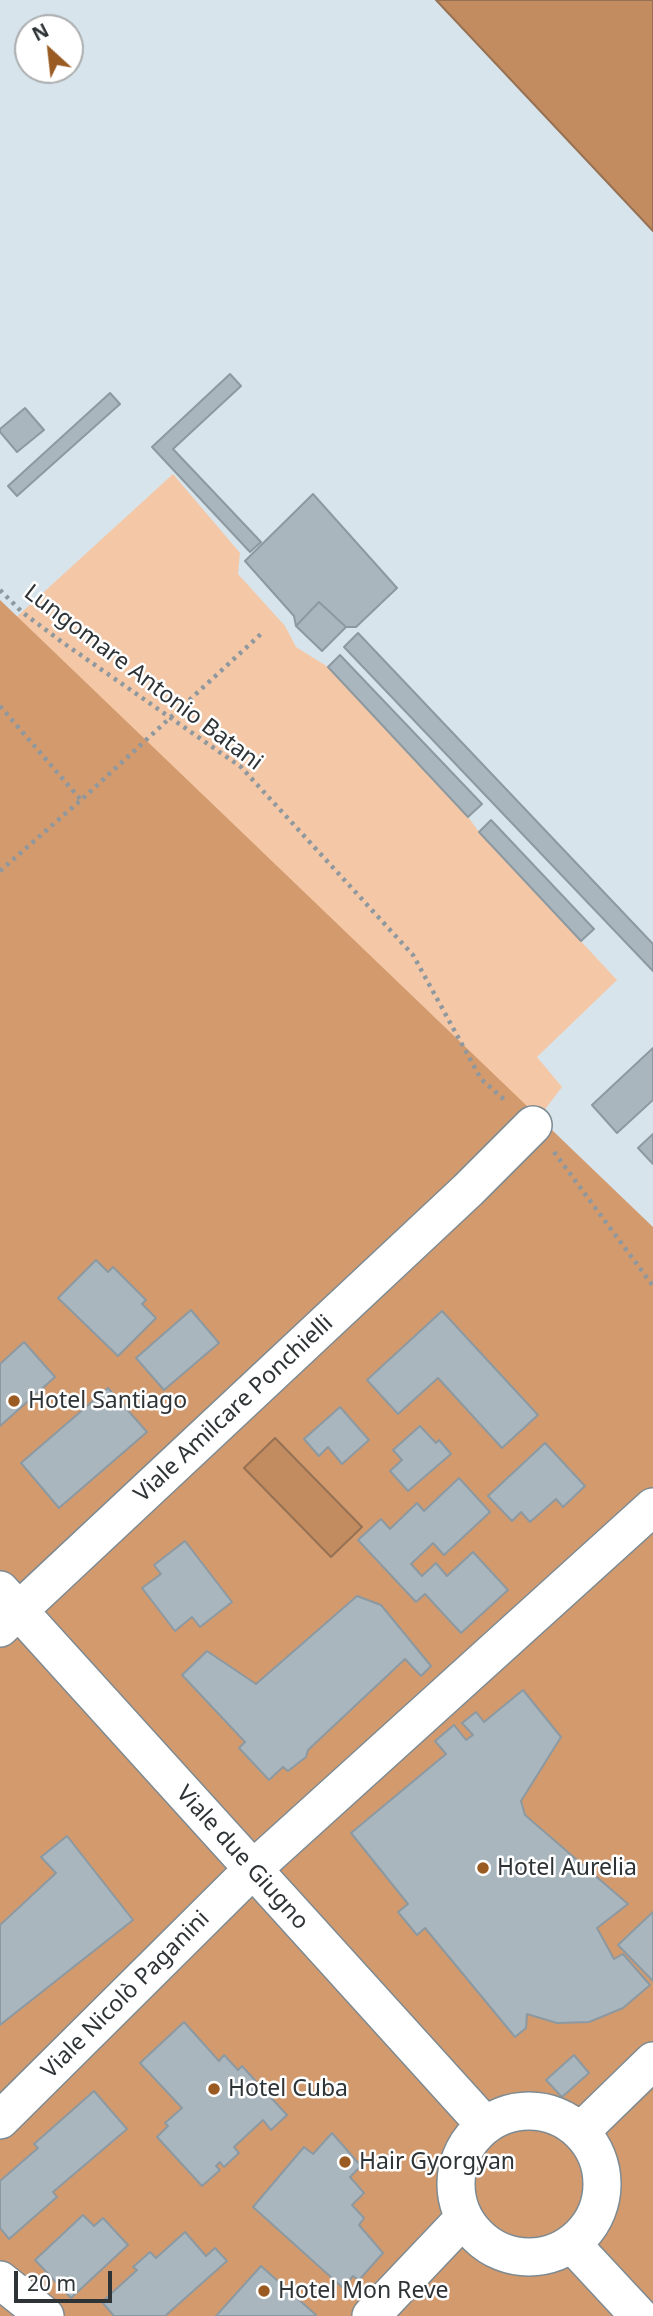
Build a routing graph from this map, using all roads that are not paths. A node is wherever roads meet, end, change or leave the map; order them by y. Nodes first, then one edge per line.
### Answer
1 (533, 1125) road end
2 (653, 1507) edge
3 (6, 1609) edge
4 (253, 1870) junction
5 (653, 2061) edge
6 (0, 2120) edge
7 (485, 2125) junction
8 (581, 2131) junction
9 (464, 2218) junction
10 (572, 2244) junction
11 (0, 2280) edge
12 (45, 2316) edge
13 (371, 2316) edge
14 (639, 2316) edge

1 - 3 street, Viale Amilcare Ponchielli
2 - 4 street, Viale Nicolò Paganini
3 - 4 street, Viale due Giugno
4 - 6 street, Viale Nicolò Paganini
4 - 7 street, Viale due Giugno
5 - 8 street
7 - 8 street
7 - 9 street
8 - 10 street
9 - 10 street
9 - 13 street
10 - 14 street
11 - 12 street

